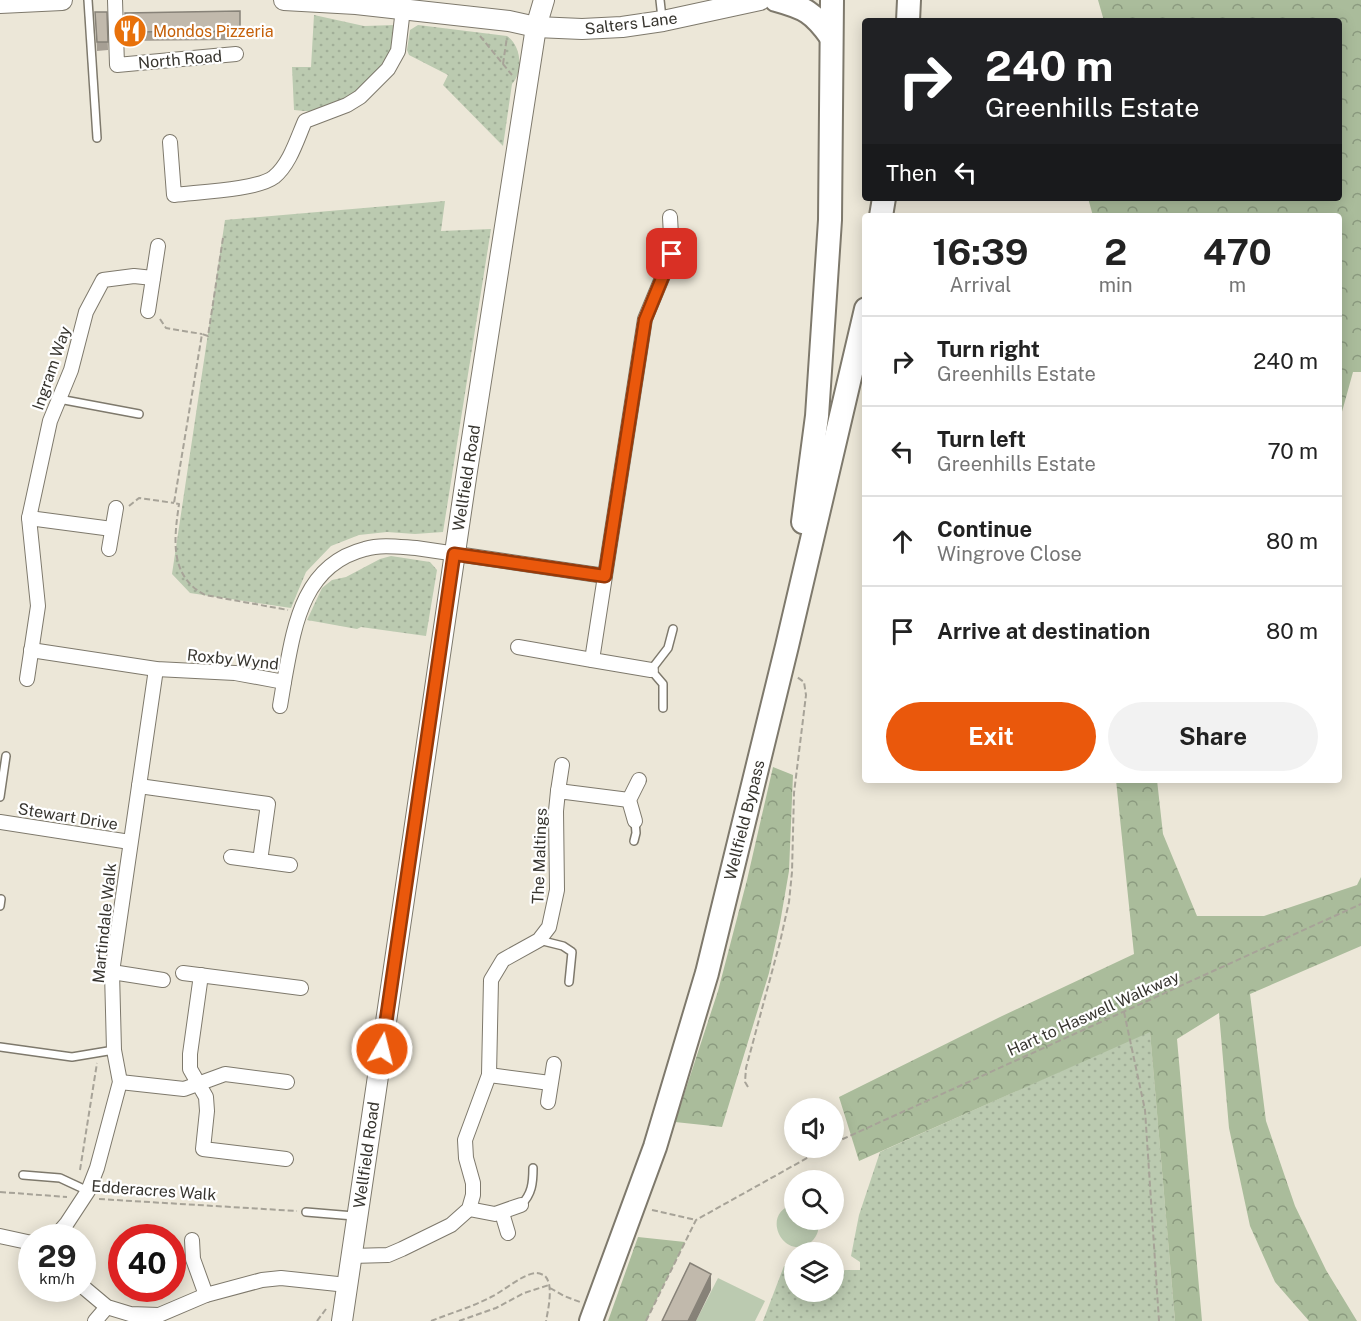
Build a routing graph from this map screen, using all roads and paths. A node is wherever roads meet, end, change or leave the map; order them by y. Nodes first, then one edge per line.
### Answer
1 (62, 0) edge
2 (88, 0) edge
3 (115, 0) edge
4 (284, 0) edge
5 (544, 0) edge
6 (660, 0) edge
7 (760, 0) edge
8 (776, 0) edge
9 (832, 0) edge
10 (909, 0) edge
11 (334, 1) edge
12 (0, 3) edge
13 (403, 9) junction
14 (482, 18) junction
15 (908, 18) edge
16 (509, 21) junction
17 (663, 21) junction
18 (536, 27) junction
19 (831, 37) junction
20 (236, 54) dead end
21 (503, 64) junction
22 (527, 81) junction
23 (97, 138) dead end
24 (170, 142) dead end
25 (670, 217) dead end
26 (223, 238) dead end
27 (158, 246) dead end
28 (153, 278) junction
29 (148, 311) joint
30 (862, 326) edge
31 (202, 334) junction
32 (59, 399) junction
33 (139, 414) dead end
34 (174, 503) junction
35 (116, 508) joint
36 (29, 518) junction
37 (112, 529) junction
38 (109, 549) dead end
39 (454, 554) junction
40 (605, 576) junction
41 (300, 612) junction
42 (673, 629) dead end
43 (787, 646) junction
44 (518, 647) dead end
45 (31, 650) junction
46 (592, 660) junction
47 (156, 669) junction
48 (782, 669) junction
49 (651, 670) junction
50 (27, 679) dead end
51 (284, 682) junction
52 (280, 706) dead end
53 (663, 708) dead end
54 (6, 756) dead end
55 (562, 765) dead end
56 (639, 780) dead end
57 (139, 786) junction
58 (558, 791) junction
59 (0, 797) edge
60 (629, 800) junction
61 (635, 821) joint
62 (0, 822) edge
63 (634, 841) dead end
64 (130, 842) junction
65 (231, 857) dead end
66 (260, 861) junction
67 (290, 865) dead end
68 (1361, 904) edge
69 (539, 940) junction
70 (112, 972) junction
71 (183, 973) dead end
72 (201, 975) junction
73 (163, 980) dead end
74 (569, 982) dead end
75 (301, 988) dead end
76 (1124, 1012) junction
77 (0, 1047) edge
78 (114, 1050) junction
79 (99, 1052) junction
80 (554, 1064) dead end
81 (489, 1075) junction
82 (120, 1082) junction
83 (287, 1082) dead end
84 (550, 1083) junction
85 (197, 1084) junction
86 (748, 1087) dead end
87 (548, 1102) dead end
88 (844, 1138) edge
89 (806, 1158) edge
90 (286, 1159) dead end
91 (534, 1168) dead end
92 (23, 1175) dead end
93 (0, 1192) edge
94 (83, 1192) junction
95 (521, 1205) joint
96 (634, 1206) junction
97 (469, 1209) junction
98 (306, 1212) joint
99 (502, 1213) junction
100 (357, 1216) junction
101 (696, 1220) junction
102 (66, 1224) edge
103 (508, 1233) dead end
104 (0, 1236) edge
105 (18, 1240) edge
106 (192, 1240) dead end
107 (351, 1256) junction
108 (347, 1285) junction
109 (549, 1286) junction
110 (206, 1295) junction
111 (96, 1297) edge
112 (107, 1306) junction
113 (594, 1313) edge
114 (445, 1316) junction
115 (95, 1321) edge
116 (342, 1321) edge
117 (431, 1321) edge
118 (448, 1321) edge
119 (459, 1321) edge
120 (546, 1321) edge
121 (646, 1321) edge
122 (1159, 1321) edge

1 - 12 street
2 - 23 lane
3 - 20 street, North Road
4 - 11 street
5 - 18 street, Wellfield Road
6 - 17 lane
7 - 17 street, Salters Lane
8 - 19 main road
9 - 19 main road
10 - 15 main road
11 - 13 street
13 - 14 street
13 - 24 street
14 - 16 street
14 - 21 path
16 - 18 street
16 - 21 path
17 - 18 street, Salters Lane
18 - 22 street, Wellfield Road
19 - 43 main road
21 - 22 path
22 - 39 street, Wellfield Road
25 - 40 street
26 - 31 path
27 - 28 street
28 - 29 street
28 - 32 street, Ingram Way
29 - 31 path
30 - 43 main road, Wellfield Bypass
31 - 34 path
32 - 33 lane
32 - 36 street, Ingram Way
34 - 35 path
34 - 41 path
35 - 37 street
36 - 37 street
36 - 45 street, Ingram Way
37 - 38 street
39 - 40 street, Roxby Wynd
39 - 41 street, Roxby Wynd
39 - 100 street, Wellfield Road
40 - 46 street
41 - 51 street, Roxby Wynd
42 - 49 lane
43 - 48 main road, Wellfield Bypass
44 - 46 street
45 - 47 street, Roxby Wynd
45 - 50 street, Ingram Way
46 - 49 street
47 - 51 street, Roxby Wynd
47 - 57 street, Martindale Walk
48 - 86 path
48 - 96 main road, Wellfield Bypass
49 - 53 lane
51 - 52 street
54 - 59 lane
55 - 58 street, The Maltings
56 - 60 street
57 - 64 street, Martindale Walk
57 - 66 street
58 - 60 street, The Maltings
58 - 69 street, The Maltings
60 - 61 street
61 - 63 lane
62 - 64 street, Stewart Drive
64 - 70 street, Martindale Walk
65 - 66 street
66 - 67 street
68 - 76 path, Hart to Haswell Walkway
69 - 74 lane
69 - 81 street
70 - 73 street
70 - 78 street, Martindale Walk
71 - 72 street
72 - 75 street
72 - 85 street
76 - 88 path, Hart to Haswell Walkway
76 - 122 path
77 - 79 lane
78 - 79 lane
78 - 82 street, Martindale Walk
79 - 94 path
80 - 84 street
81 - 84 street
81 - 97 street
82 - 85 street
82 - 94 street, Martindale Walk
83 - 85 street
84 - 87 street
85 - 90 street
89 - 101 path
91 - 95 lane
92 - 94 lane
93 - 94 path, Edderacres Walk
94 - 98 path, Edderacres Walk
94 - 102 street, Martindale Walk
95 - 99 street
96 - 101 path
96 - 113 main road, Wellfield Bypass
97 - 99 street
97 - 107 street
98 - 100 lane
99 - 103 street
100 - 107 street, Wellfield Road
101 - 121 path
104 - 105 street
106 - 110 street
107 - 108 street, Wellfield Road
108 - 110 street
108 - 116 street, Wellfield Road
109 - 113 path
109 - 114 path
109 - 119 path
109 - 120 path
110 - 112 street
111 - 112 street
112 - 115 street
114 - 117 path
114 - 118 path

